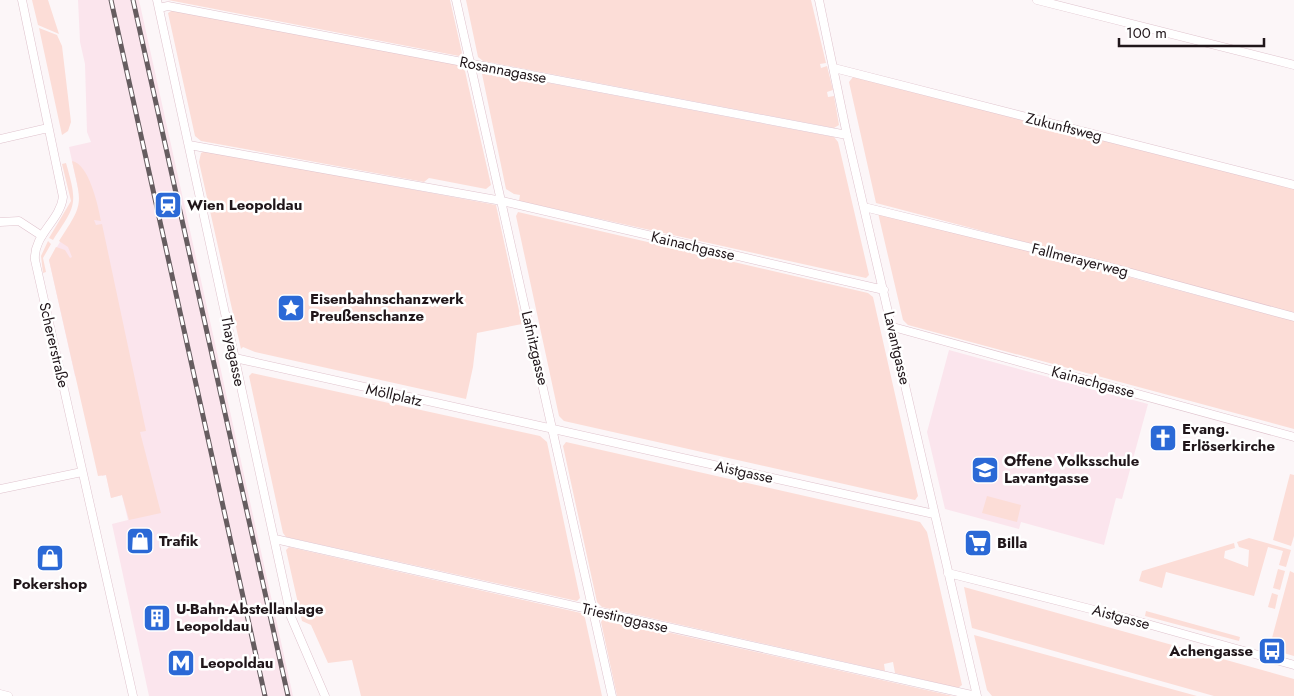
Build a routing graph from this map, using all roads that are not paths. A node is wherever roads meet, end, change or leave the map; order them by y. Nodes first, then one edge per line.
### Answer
1 (22, 0) edge
2 (456, 0) edge
3 (819, 0) edge
4 (1037, 0) edge
5 (158, 4) edge
6 (470, 63) junction
7 (1294, 65) edge
8 (834, 68) junction
9 (48, 128) junction
10 (848, 135) junction
11 (0, 138) edge
12 (189, 145) junction
13 (1294, 185) edge
14 (502, 201) junction
15 (864, 207) junction
16 (0, 222) edge
17 (42, 236) junction
18 (884, 290) junction
19 (1294, 317) edge
20 (893, 327) junction
21 (235, 358) junction
22 (554, 431) junction
23 (1294, 437) edge
24 (82, 472) junction
25 (0, 489) edge
26 (934, 514) junction
27 (275, 540) junction
28 (948, 573) junction
29 (593, 611) junction
30 (1294, 665) edge
31 (0, 694) edge
32 (8, 696) edge
33 (133, 696) edge
34 (325, 696) edge
35 (612, 696) edge
36 (976, 696) edge

1 - 9 street, Schererstraße
2 - 6 street, Lafnitzgasse
3 - 8 street, Lavantgasse
4 - 7 street
5 - 6 street, Rosannagasse
5 - 12 street, Thayagasse
6 - 10 street, Rosannagasse
6 - 14 street, Lafnitzgasse
8 - 10 street, Lavantgasse
8 - 13 street, Zukunftsweg
9 - 11 street
9 - 17 street, Schererstraße
10 - 15 street, Lavantgasse
12 - 14 street
12 - 21 street, Thayagasse
14 - 18 street, Kainachgasse
14 - 22 street, Lafnitzgasse
15 - 18 street, Lavantgasse
15 - 19 street, Fallmerayerweg
16 - 17 street
17 - 24 street, Schererstraße
18 - 20 street, Lavantgasse
20 - 23 street, Kainachgasse
20 - 26 street, Lavantgasse
21 - 22 street, Möllplatz
21 - 27 street, Thayagasse
22 - 26 street, Aistgasse
22 - 29 street, Lafnitzgasse
24 - 25 street
24 - 33 street, Schererstraße
26 - 28 street, Lavantgasse
27 - 29 street, Triestinggasse
27 - 34 street, Thayagasse
28 - 30 street, Aistgasse
28 - 36 street, Lavantgasse
29 - 35 street, Lafnitzgasse
29 - 36 street, Triestinggasse
31 - 32 street

